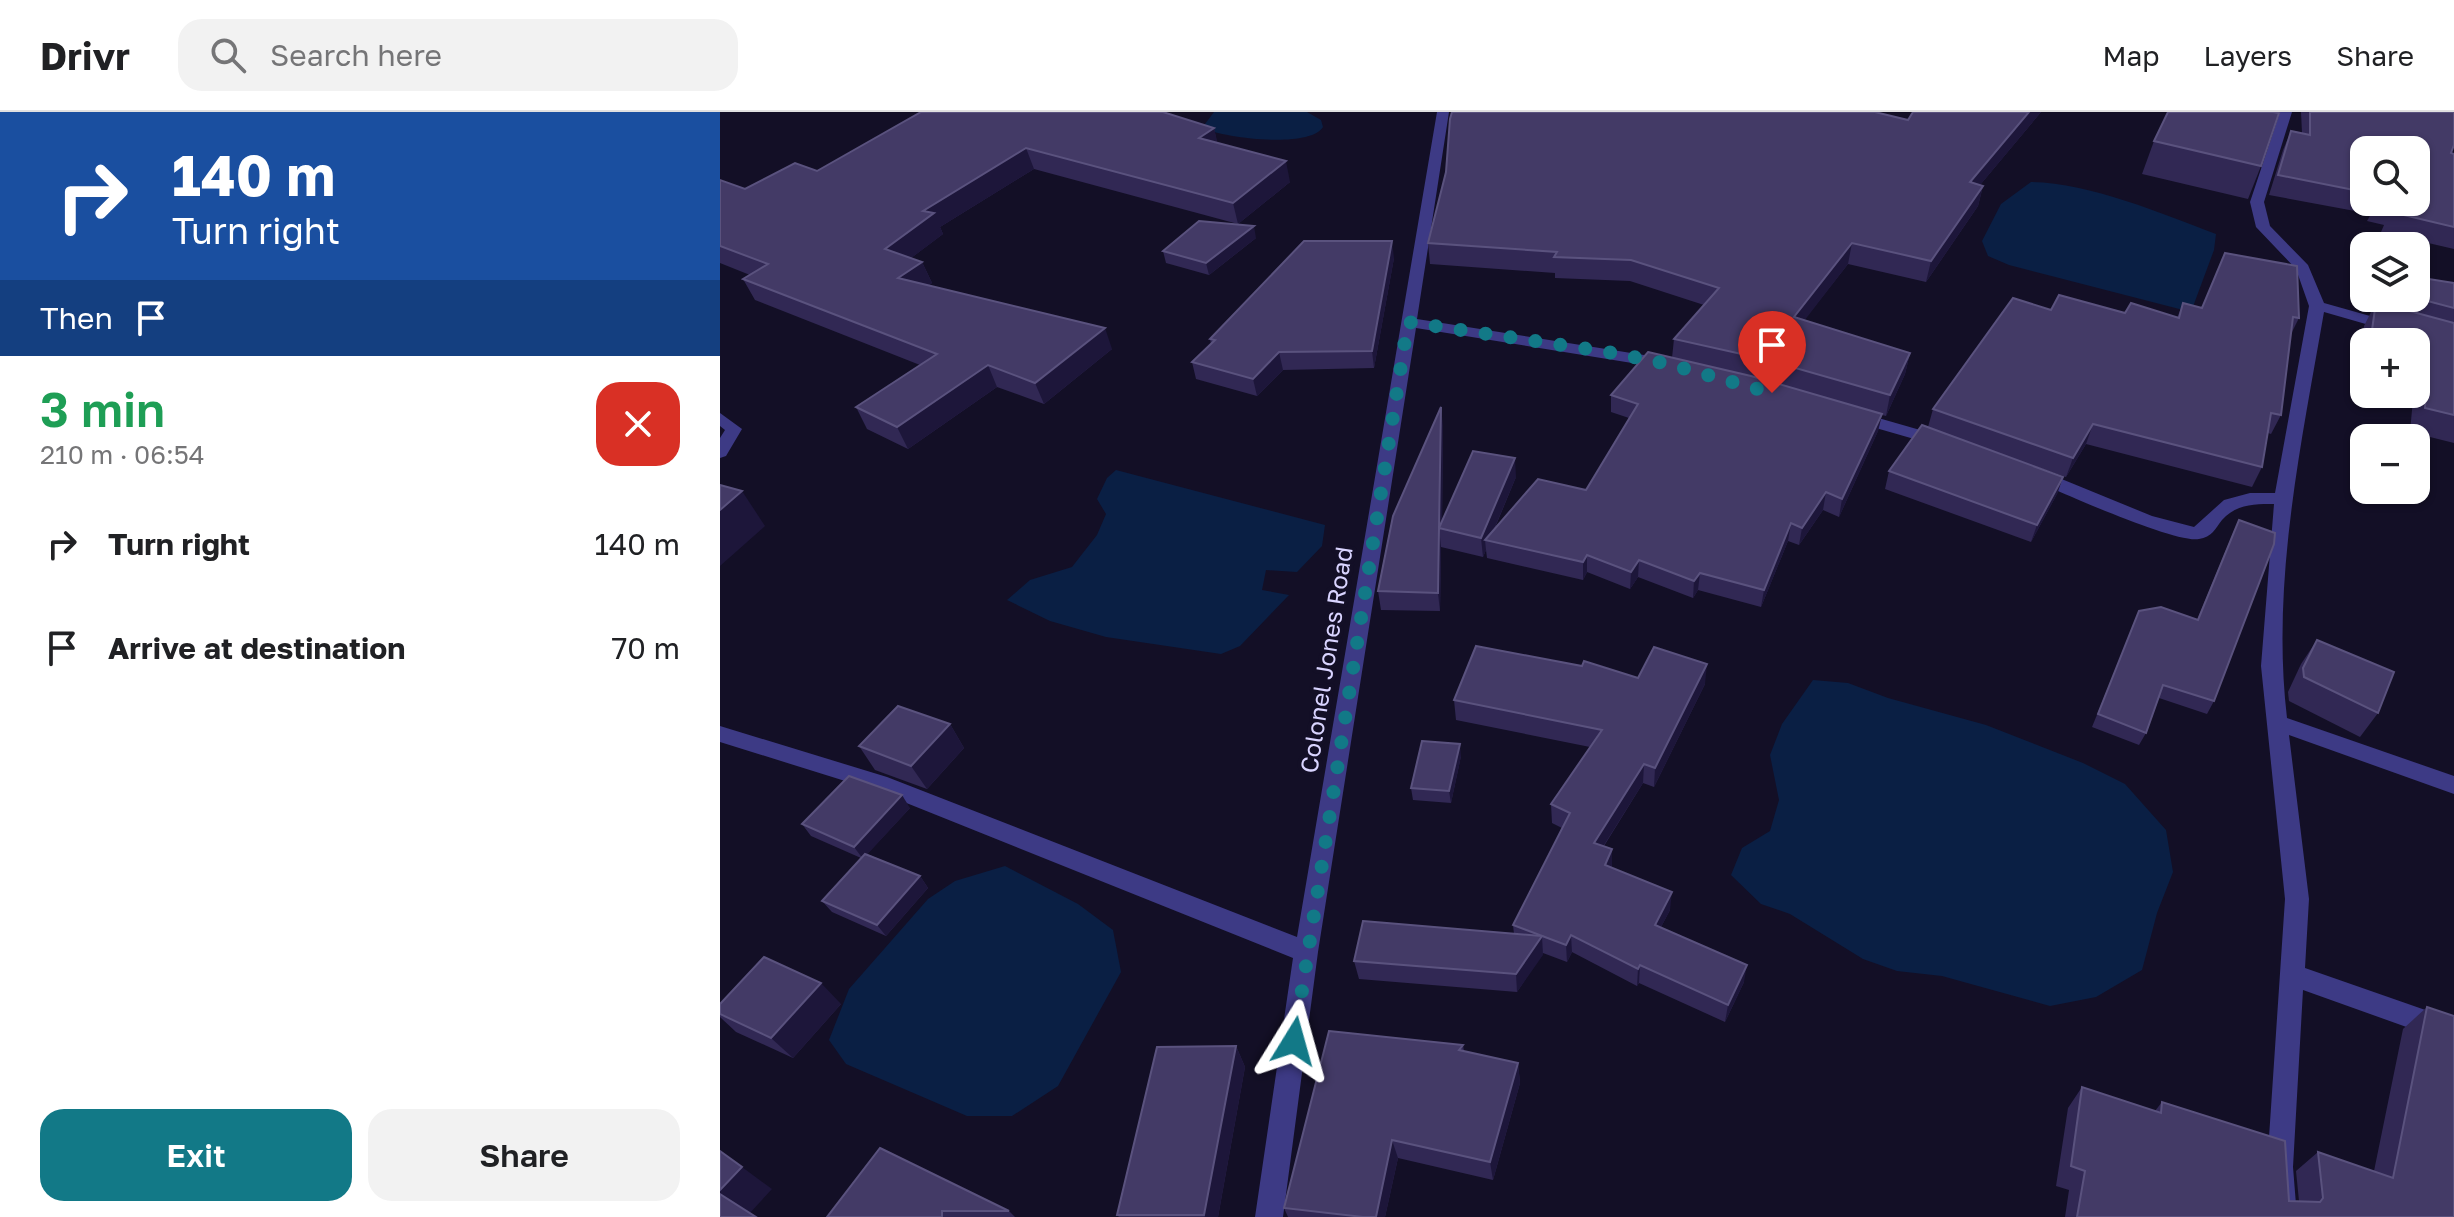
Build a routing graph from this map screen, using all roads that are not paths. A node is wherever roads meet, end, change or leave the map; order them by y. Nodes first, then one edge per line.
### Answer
1 (1443, 112) edge
2 (2286, 112) edge
3 (2317, 306) junction
4 (1408, 322) junction
5 (2400, 328) edge
6 (1684, 368) edge
7 (1841, 412) edge
8 (720, 418) edge
9 (1962, 449) edge
10 (720, 452) edge
11 (2017, 467) edge
12 (2283, 499) junction
13 (2276, 722) junction
14 (720, 734) edge
15 (2454, 785) edge
16 (1306, 952) junction
17 (2293, 975) junction
18 (2454, 1032) edge
19 (1269, 1217) edge
20 (2283, 1217) edge

1 - 4 street, Colonel Jones Road
2 - 3 street
3 - 5 street
3 - 12 street
4 - 6 street
4 - 16 street, Colonel Jones Road
7 - 9 street
8 - 10 street
11 - 12 street
12 - 13 street
13 - 15 street
13 - 17 street
14 - 16 street
16 - 19 street, Colonel Jones Road
17 - 18 street
17 - 20 street

